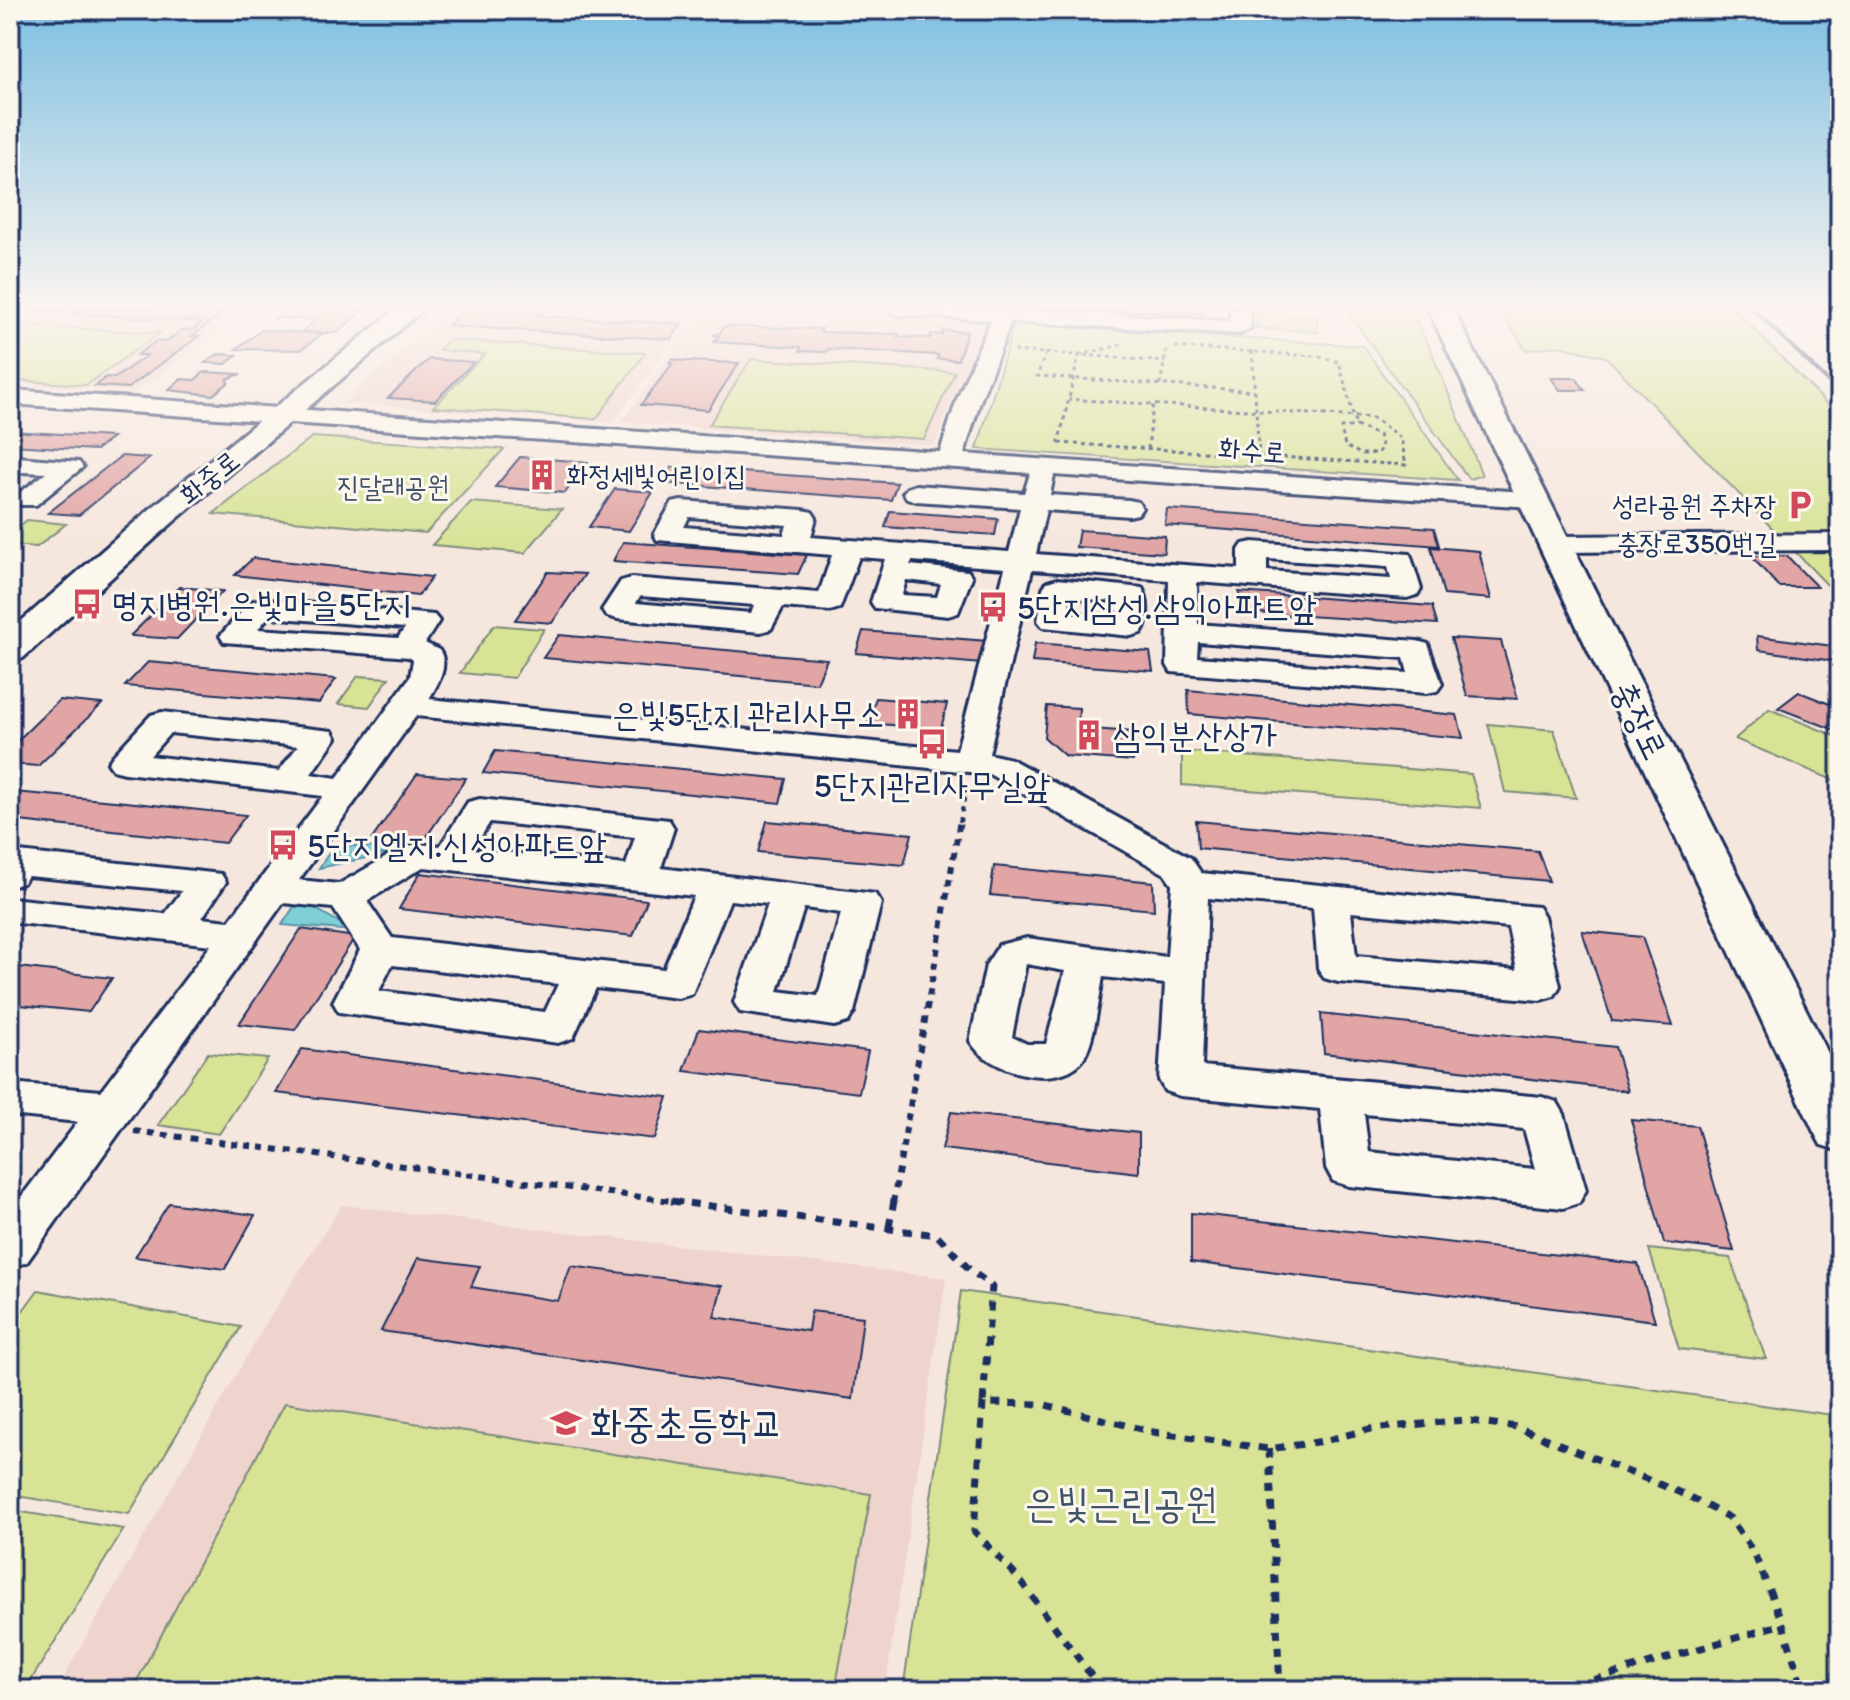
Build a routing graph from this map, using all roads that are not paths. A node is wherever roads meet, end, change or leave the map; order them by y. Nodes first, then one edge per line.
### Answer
1 (318, 388) edge
2 (975, 388) edge
3 (1478, 388) edge
4 (10, 397) edge
5 (285, 416) junction
6 (1053, 454) junction
7 (950, 460) junction
8 (10, 469) edge
9 (916, 493) dead end
10 (10, 497) edge
11 (1531, 499) junction
12 (1035, 502) junction
13 (1129, 508) dead end
14 (1840, 542) edge
15 (795, 543) dead end
16 (1555, 544) junction
17 (849, 546) junction
18 (1021, 559) junction
19 (1183, 573) junction
20 (1253, 578) junction
21 (772, 598) dead end
22 (1183, 632) junction
23 (407, 648) junction
24 (10, 650) edge
25 (407, 706) junction
26 (971, 761) junction
27 (288, 782) junction
28 (347, 789) junction
29 (450, 858) junction
30 (10, 875) edge
31 (640, 878) junction
32 (1190, 884) junction
33 (717, 886) junction
34 (273, 890) junction
35 (790, 894) dead end
36 (345, 897) junction
37 (1331, 898) junction
38 (10, 910) edge
39 (174, 929) junction
40 (239, 935) junction
41 (380, 950) junction
42 (1087, 962) dead end
43 (584, 971) junction
44 (1184, 973) junction
45 (1340, 1093) junction
46 (10, 1099) edge
47 (119, 1120) junction
48 (1840, 1130) edge
49 (10, 1248) edge

1 - 5 main road, 화중로
2 - 7 street
3 - 11 main road, 충장로
4 - 5 street, 화수로
5 - 7 street, 화수로
5 - 24 main road, 화중로
6 - 7 street, 화수로
6 - 11 street, 화수로
6 - 12 street
8 - 10 street
9 - 12 street
11 - 16 main road, 충장로
12 - 13 street
12 - 18 street
14 - 16 street, 충장로350번길
15 - 17 street
16 - 48 main road, 충장로
17 - 18 street
17 - 21 street
18 - 19 street
18 - 26 street
19 - 20 street
19 - 22 street
20 - 20 street
22 - 22 street
23 - 23 street
23 - 25 street
25 - 26 street
25 - 28 street
26 - 32 street
27 - 27 street
27 - 28 street
28 - 34 street
29 - 31 street
29 - 31 street
29 - 36 street
30 - 39 street
31 - 33 street
32 - 37 street
32 - 44 street
33 - 35 street
33 - 43 street
34 - 36 street
34 - 40 street
36 - 41 street
37 - 37 street
38 - 39 street
39 - 40 street
40 - 47 street
41 - 43 street
41 - 43 street
42 - 44 street
44 - 45 street
45 - 45 street
46 - 47 street
47 - 49 street

